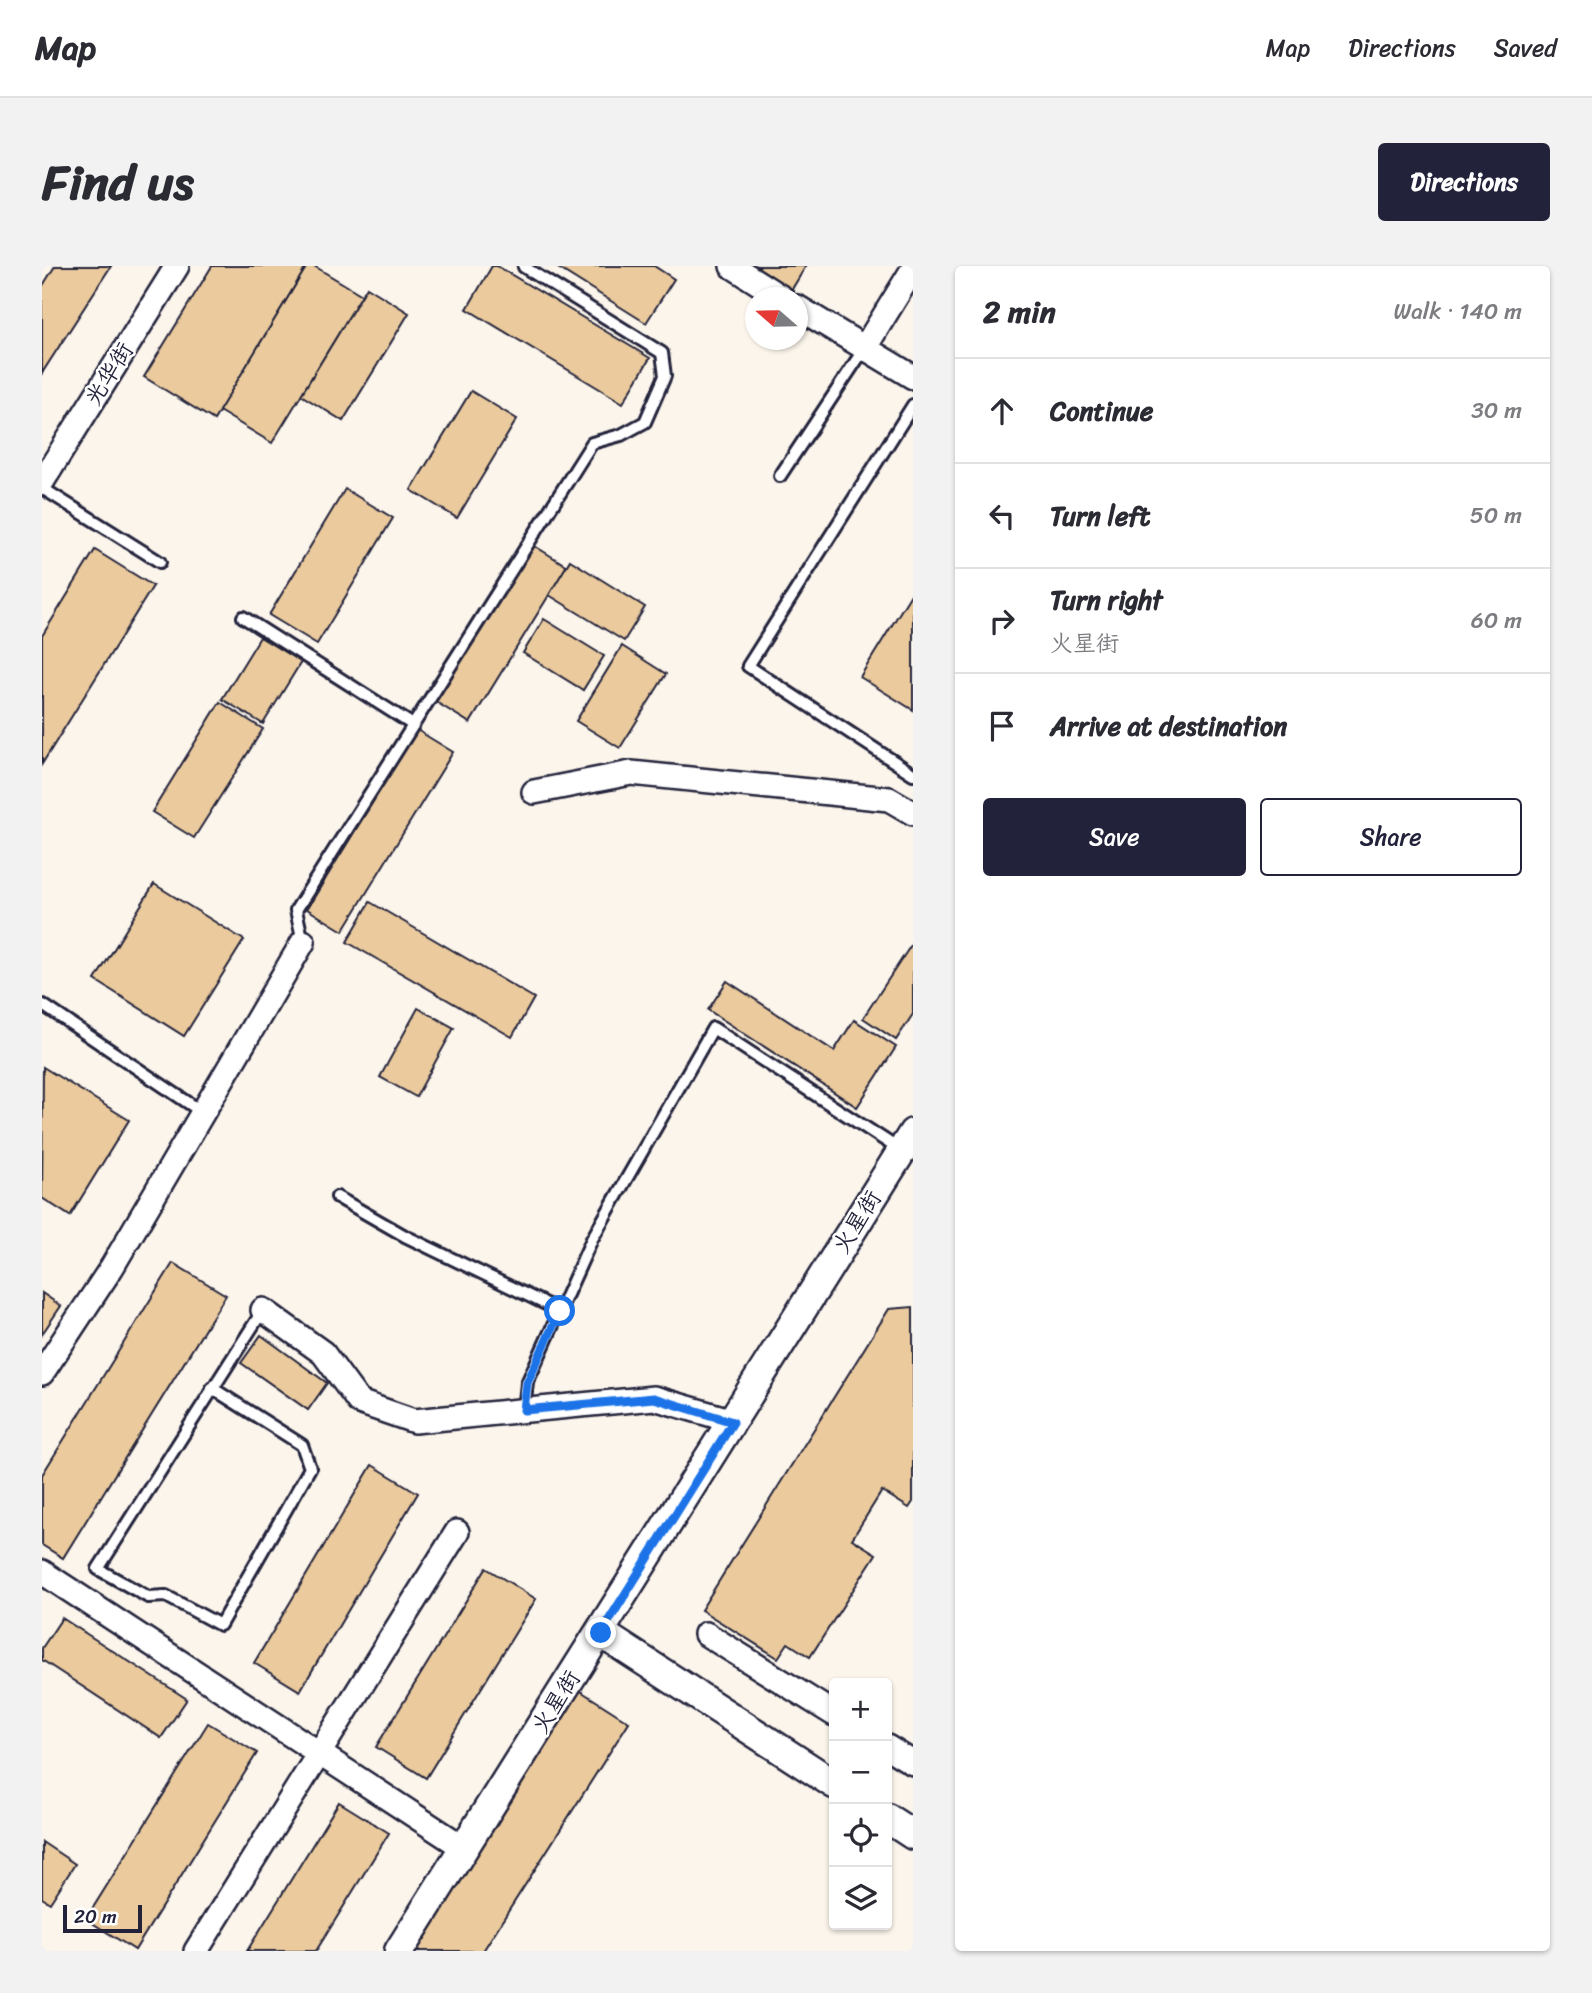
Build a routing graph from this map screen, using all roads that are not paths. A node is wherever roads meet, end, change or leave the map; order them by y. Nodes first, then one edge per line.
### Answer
1 (177, 266) edge
2 (732, 266) edge
3 (524, 267) edge
4 (913, 269) edge
5 (765, 287) edge
6 (808, 314) edge
7 (864, 349) junction
8 (913, 377) edge
9 (913, 405) edge
10 (780, 476) dead end
11 (42, 482) edge
12 (42, 488) edge
13 (160, 562) dead end
14 (243, 617) dead end
15 (413, 725) junction
16 (911, 769) edge
17 (534, 792) dead end
18 (913, 813) edge
19 (303, 942) joint
20 (43, 1005) edge
21 (202, 1112) junction
22 (907, 1142) edge
23 (337, 1197) dead end
24 (263, 1310) joint
25 (560, 1311) junction
26 (42, 1373) edge
27 (212, 1388) junction
28 (524, 1410) junction
29 (733, 1422) junction
30 (457, 1532) dead end
31 (42, 1572) edge
32 (601, 1633) junction
33 (706, 1634) dead end
34 (829, 1711) edge
35 (892, 1750) edge
36 (320, 1753) junction
37 (913, 1763) edge
38 (829, 1781) edge
39 (892, 1821) edge
40 (913, 1835) edge
41 (464, 1848) junction
42 (197, 1951) edge
43 (399, 1951) edge

1 - 11 street, 光华街
2 - 5 street
3 - 15 lane
4 - 7 street
6 - 7 street
7 - 8 street
7 - 10 lane
9 - 16 lane
12 - 13 lane
14 - 15 lane
15 - 19 lane
17 - 18 street
19 - 21 street
20 - 21 lane
21 - 26 street
22 - 25 lane
22 - 29 street, 火星街
23 - 25 lane
24 - 27 lane
24 - 28 street
25 - 28 lane
27 - 27 lane
28 - 29 street
29 - 32 street, 火星街
30 - 36 street
31 - 36 street
32 - 38 street
32 - 41 street, 火星街
33 - 34 street
35 - 37 street
36 - 41 street
36 - 42 street
39 - 40 street
41 - 43 street, 火星街

